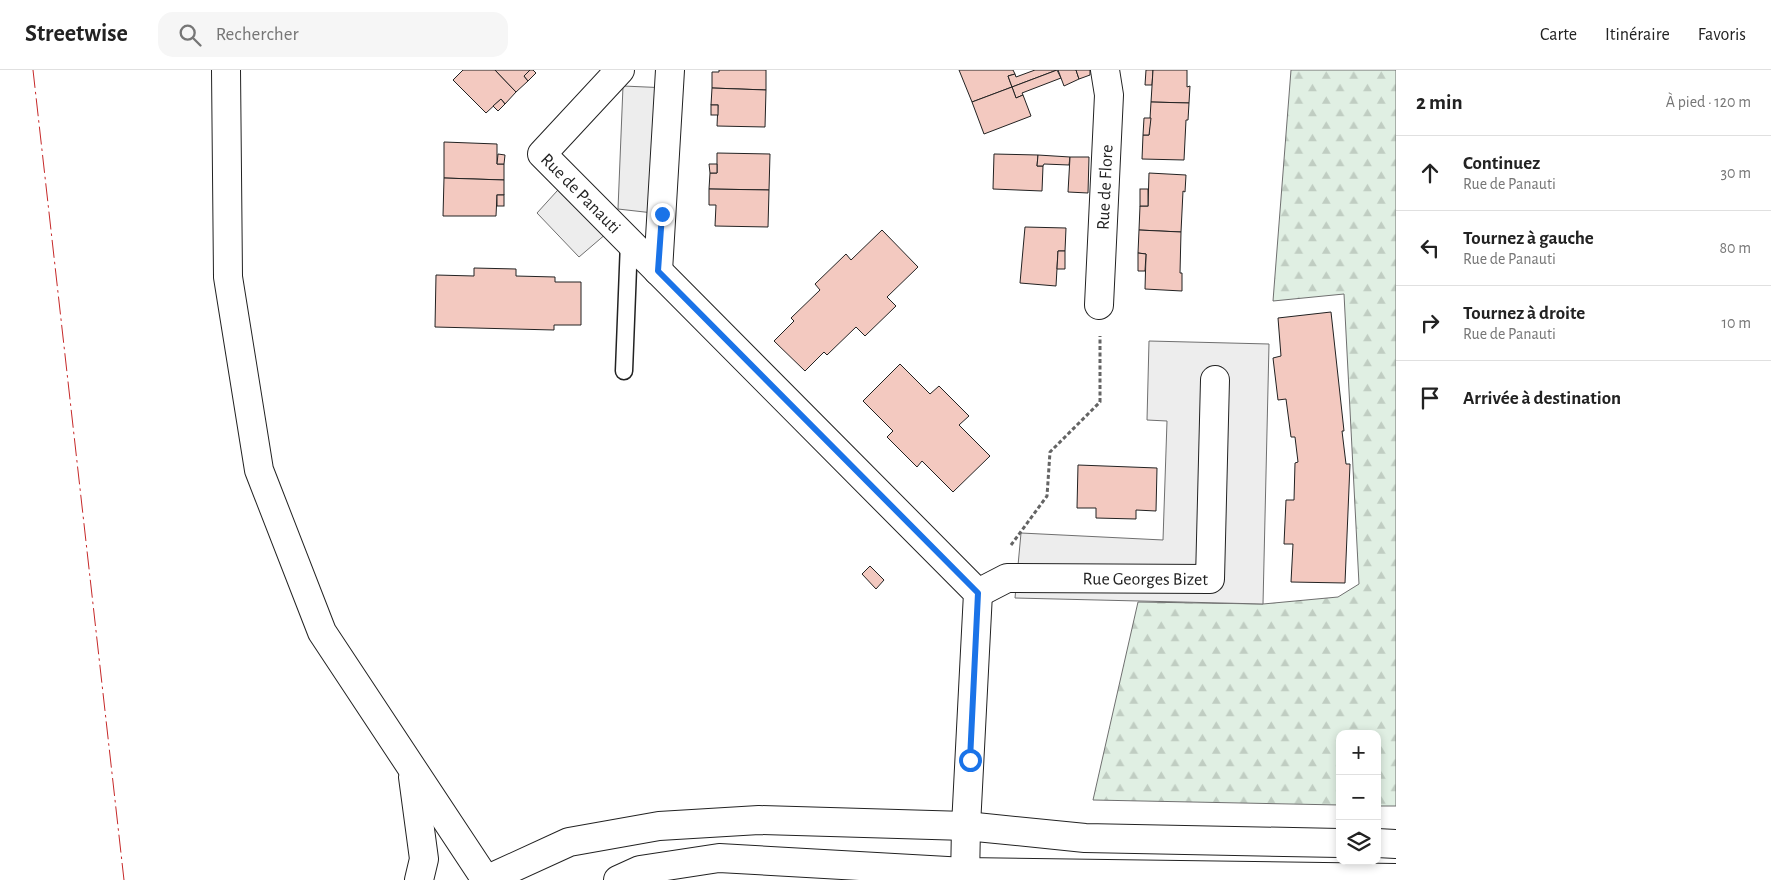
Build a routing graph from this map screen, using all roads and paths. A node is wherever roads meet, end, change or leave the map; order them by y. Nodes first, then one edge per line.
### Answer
1 (226, 70) edge
2 (620, 70) edge
3 (670, 70) edge
4 (1105, 70) edge
5 (629, 242) junction
6 (658, 271) junction
7 (1099, 305) joint
8 (624, 371) dead end
9 (1215, 380) dead end
10 (1006, 552) dead end
11 (978, 593) junction
12 (413, 771) junction
13 (966, 826) junction
14 (1336, 843) edge
15 (1381, 843) edge
16 (1396, 844) edge
17 (965, 876) edge
18 (1396, 878) edge
19 (419, 880) edge
20 (486, 880) edge
21 (618, 880) edge

1 - 12 street
2 - 5 street, Rue de Panauti
3 - 6 street
4 - 7 street, Rue de Flore
5 - 6 street, Rue de Panauti
5 - 8 lane
6 - 11 street, Rue de Panauti
7 - 10 path
9 - 11 street, Rue Georges Bizet
11 - 13 street
12 - 19 street
12 - 20 street
13 - 14 street
13 - 17 street
13 - 20 street
15 - 16 street
17 - 18 street
17 - 21 street

